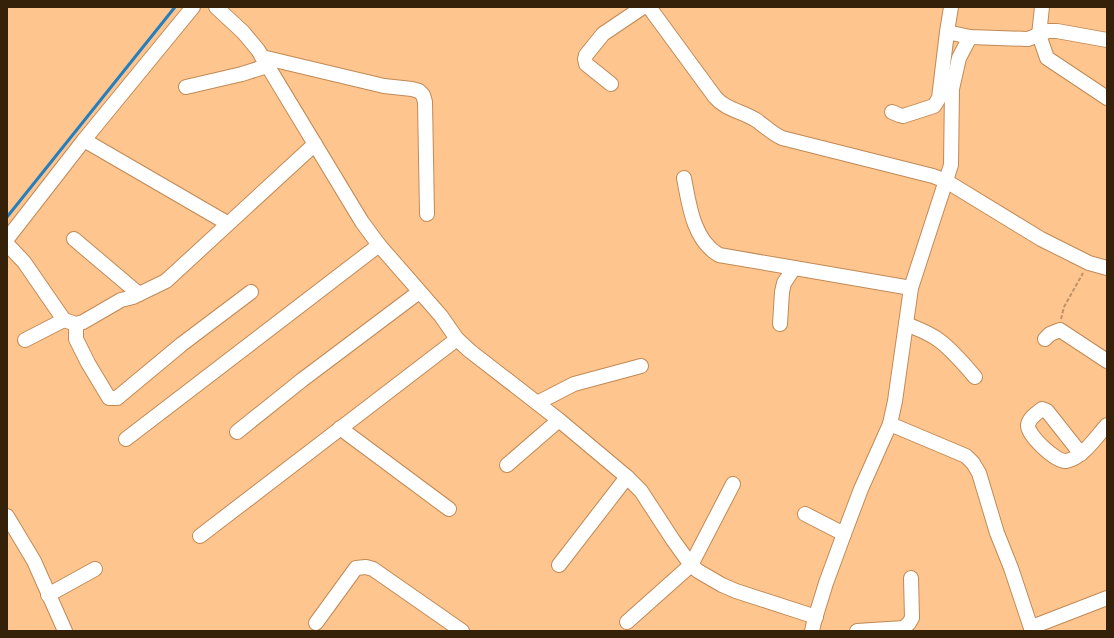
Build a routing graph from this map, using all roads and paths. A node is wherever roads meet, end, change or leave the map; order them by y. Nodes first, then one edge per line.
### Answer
1 (193, 7) edge
2 (216, 7) edge
3 (643, 7) edge
4 (650, 7) edge
5 (951, 7) edge
6 (1042, 7) edge
7 (947, 32) junction
8 (1039, 35) junction
9 (970, 36) junction
10 (1107, 40) edge
11 (265, 61) junction
12 (610, 84) dead end
13 (186, 87) dead end
14 (1107, 98) edge
15 (892, 112) dead end
16 (84, 140) junction
17 (315, 144) junction
18 (684, 178) dead end
19 (946, 181) junction
20 (427, 214) dead end
21 (227, 223) junction
22 (7, 239) edge
23 (74, 240) dead end
24 (7, 244) edge
25 (379, 245) junction
26 (1089, 263) junction
27 (794, 268) junction
28 (1107, 268) edge
29 (911, 288) junction
30 (251, 292) dead end
31 (419, 292) junction
32 (139, 294) junction
33 (70, 322) junction
34 (780, 324) dead end
35 (906, 324) junction
36 (1060, 330) junction
37 (457, 339) junction
38 (1045, 339) dead end
39 (24, 340) dead end
40 (1107, 361) edge
41 (641, 366) dead end
42 (975, 377) dead end
43 (537, 403) junction
44 (559, 420) junction
45 (890, 424) junction
46 (1107, 425) edge
47 (340, 428) junction
48 (237, 432) dead end
49 (126, 439) dead end
50 (1080, 454) dead end
51 (507, 465) dead end
52 (627, 477) junction
53 (733, 484) dead end
54 (449, 508) dead end
55 (805, 514) dead end
56 (7, 516) edge
57 (844, 534) junction
58 (200, 536) dead end
59 (559, 565) dead end
60 (691, 565) junction
61 (95, 570) dead end
62 (910, 578) dead end
63 (48, 594) junction
64 (1107, 598) edge
65 (816, 617) junction
66 (627, 622) dead end
67 (316, 623) dead end
68 (1032, 629) edge
69 (65, 631) edge
70 (462, 631) edge
71 (812, 631) edge
72 (858, 631) edge

1 - 16 street
2 - 11 street
3 - 12 street
4 - 19 street
5 - 7 street
6 - 8 street
7 - 9 street
7 - 15 street
8 - 9 street
8 - 10 street
8 - 14 street
9 - 19 street
11 - 13 street
11 - 17 street
11 - 20 street
16 - 21 street
16 - 22 street
17 - 21 street
17 - 25 street
18 - 27 street
19 - 26 street
19 - 29 street
21 - 32 street
23 - 32 street
24 - 33 street
25 - 31 street
25 - 49 street
26 - 28 street
26 - 36 path
27 - 29 street
27 - 34 street
29 - 35 street
30 - 33 street
31 - 37 street
31 - 48 street
32 - 33 street
33 - 39 street
35 - 42 street
35 - 45 street
36 - 38 street
36 - 40 street
37 - 43 street
37 - 47 street
41 - 43 street
43 - 44 street
44 - 51 street
44 - 52 street
45 - 57 street
45 - 68 street
46 - 50 street
47 - 54 street
47 - 58 street
52 - 59 street
52 - 60 street
53 - 60 street
55 - 57 street
56 - 63 street
57 - 65 street
60 - 65 street
60 - 66 street
61 - 63 street
62 - 72 street
63 - 69 street
64 - 68 street
65 - 71 street
67 - 70 street

